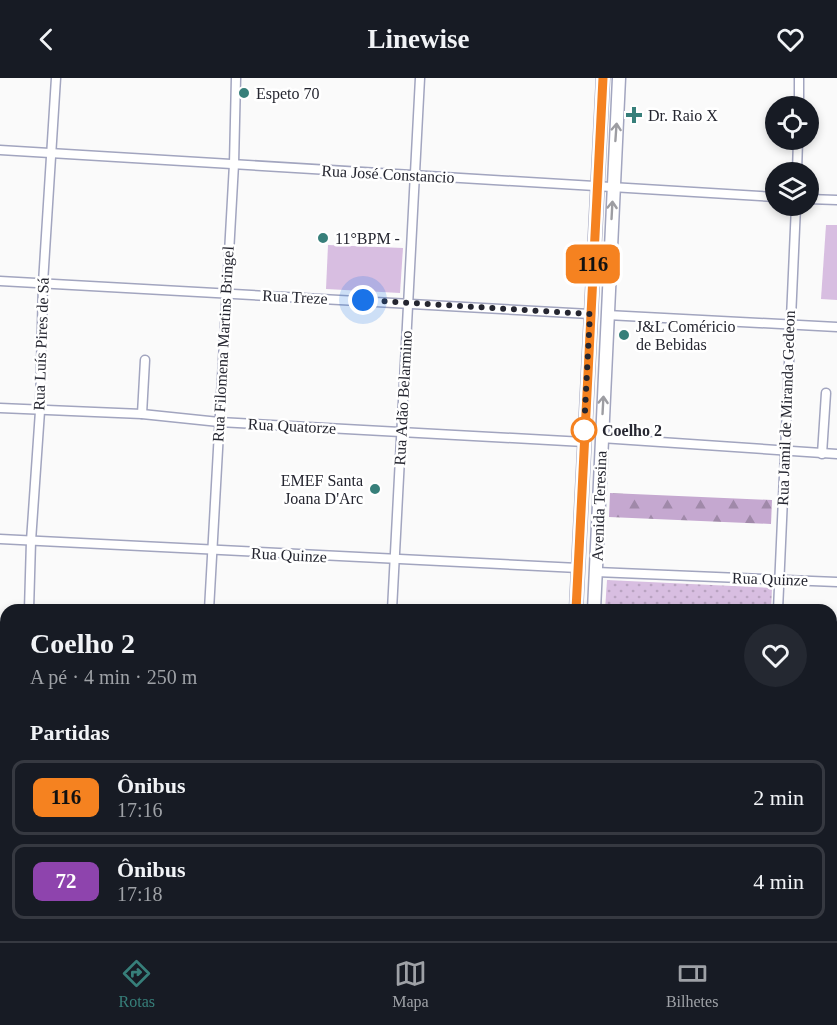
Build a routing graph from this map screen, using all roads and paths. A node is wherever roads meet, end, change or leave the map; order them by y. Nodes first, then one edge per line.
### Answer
1 (56, 78) edge
2 (236, 78) edge
3 (420, 78) edge
4 (603, 78) edge
5 (619, 78) edge
6 (800, 78) edge
7 (799, 96) edge
8 (0, 150) edge
9 (52, 152) junction
10 (234, 164) junction
11 (414, 176) junction
12 (596, 185) junction
13 (613, 186) junction
14 (765, 196) edge
15 (819, 199) edge
16 (837, 200) edge
17 (795, 216) edge
18 (0, 281) edge
19 (43, 283) junction
20 (225, 294) junction
21 (408, 302) junction
22 (590, 314) junction
23 (607, 315) junction
24 (790, 325) junction
25 (837, 327) edge
26 (145, 360) dead end
27 (826, 393) dead end
28 (0, 408) edge
29 (40, 411) junction
30 (142, 414) junction
31 (219, 422) junction
32 (402, 432) junction
33 (601, 438) junction
34 (584, 442) junction
35 (785, 452) junction
36 (822, 454) junction
37 (837, 454) edge
38 (580, 514) junction
39 (598, 514) junction
40 (0, 539) edge
41 (31, 541) junction
42 (212, 551) junction
43 (395, 559) junction
44 (578, 568) junction
45 (596, 572) junction
46 (779, 580) junction
47 (837, 582) edge
48 (29, 604) edge
49 (209, 604) edge
50 (392, 604) edge
51 (576, 604) edge
52 (594, 604) edge
53 (778, 604) edge

1 - 9 street, Rua Luís Pires de Sá
2 - 10 street, Rua Filomena Martins Bringel
3 - 11 street, Rua Adão Belarmino
4 - 12 main road, Avenida Teresina
13 -> 5 main road, Avenida Teresina
6 - 7 street
8 - 9 street, Rua José Constancio
9 - 10 street, Rua José Constancio
9 - 19 street, Rua Luís Pires de Sá
10 - 11 street, Rua José Constancio
10 - 20 street, Rua Filomena Martins Bringel
11 - 12 street, Rua José Constancio
11 - 21 street, Rua Adão Belarmino
12 - 13 street, Rua José Constancio
12 - 22 main road, Avenida Teresina
13 - 14 street, Rua José Constancio
23 -> 13 main road, Avenida Teresina
15 - 16 street
17 - 24 street, Rua Jamil de Miranda Gedeon
18 - 19 street, Rua Treze
19 - 20 street, Rua Treze
19 - 29 street, Rua Luís Pires de Sá
20 - 21 street, Rua Treze
20 - 31 street, Rua Filomena Martins Bringel
21 - 22 street, Rua Treze
21 - 32 street, Rua Adão Belarmino
22 - 34 main road, Avenida Teresina
23 - 24 street
33 -> 23 main road, Avenida Teresina
24 - 25 street
24 - 35 street, Rua Jamil de Miranda Gedeon
26 - 30 street
27 - 36 street
28 - 29 street, Rua Quatorze
29 - 30 street, Rua Quatorze
29 - 41 street, Rua Luís Pires de Sá
30 - 31 street, Rua Quatorze
31 - 32 street, Rua Quatorze
31 - 42 street, Rua Filomena Martins Bringel
32 - 34 street, Rua Quatorze
32 - 43 street, Rua Adão Belarmino
33 - 35 street
33 - 39 main road, Avenida Teresina
34 - 38 main road, Avenida Teresina
35 - 36 street
35 - 46 street, Rua Jamil de Miranda Gedeon
36 - 37 street
38 - 39 main road
38 - 44 main road, Avenida Teresina
39 - 45 main road, Avenida Teresina
40 - 41 street, Rua Quinze
41 - 42 street, Rua Quinze
41 - 48 street, Rua Luís Pires de Sá
42 - 43 street, Rua Quinze
42 - 49 street, Rua Filomena Martins Bringel
43 - 44 street, Rua Quinze
43 - 50 street, Rua Adão Belarmino
44 - 51 main road, Avenida Teresina
45 - 46 street, Rua Quinze
45 - 52 main road, Avenida Teresina
46 - 47 street, Rua Quinze
46 - 53 street, Rua Jamil de Miranda Gedeon

